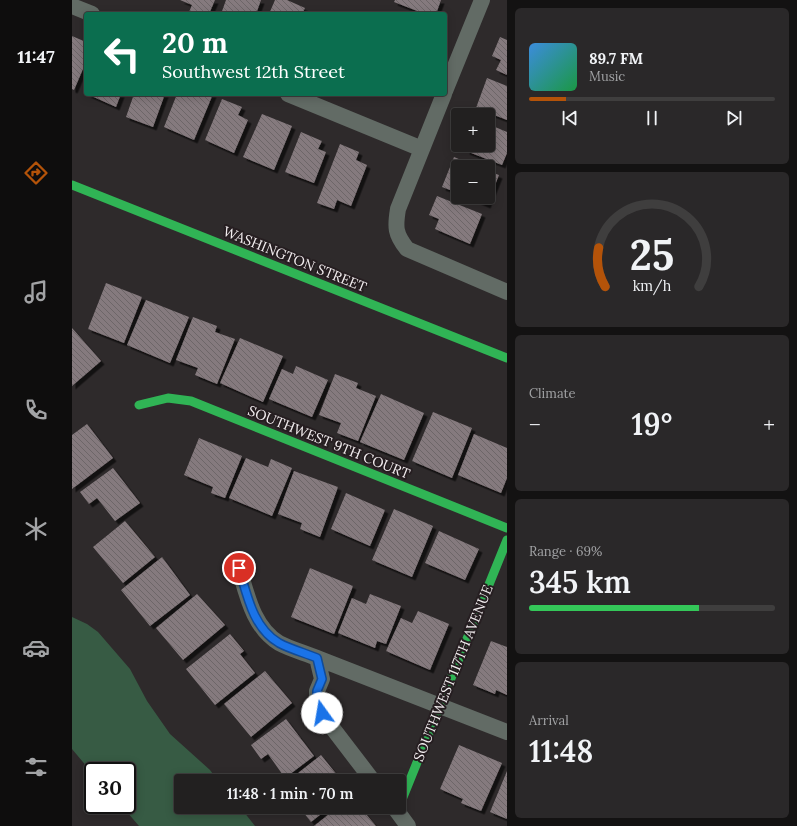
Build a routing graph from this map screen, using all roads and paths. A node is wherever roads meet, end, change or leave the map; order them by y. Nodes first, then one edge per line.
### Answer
1 (482, 0) edge
2 (72, 6) edge
3 (87, 12) edge
4 (447, 86) edge
5 (293, 96) edge
6 (443, 96) edge
7 (422, 149) junction
8 (72, 186) edge
9 (507, 292) edge
10 (507, 358) edge
11 (139, 405) dead end
12 (507, 528) edge
13 (507, 540) edge
14 (239, 568) dead end
15 (317, 658) junction
16 (440, 706) junction
17 (507, 732) edge
18 (368, 774) edge
19 (406, 787) edge
20 (401, 814) edge
21 (408, 826) edge

1 - 4 street
2 - 3 street
5 - 7 street
6 - 7 street
7 - 9 street
8 - 10 street, WASHINGTON STREET
11 - 12 street, SOUTHWEST 9TH COURT
13 - 16 street, SOUTHWEST 117TH AVENUE
14 - 15 street
15 - 16 street
15 - 18 street
16 - 17 street
16 - 19 street, SOUTHWEST 117TH AVENUE
20 - 21 street

